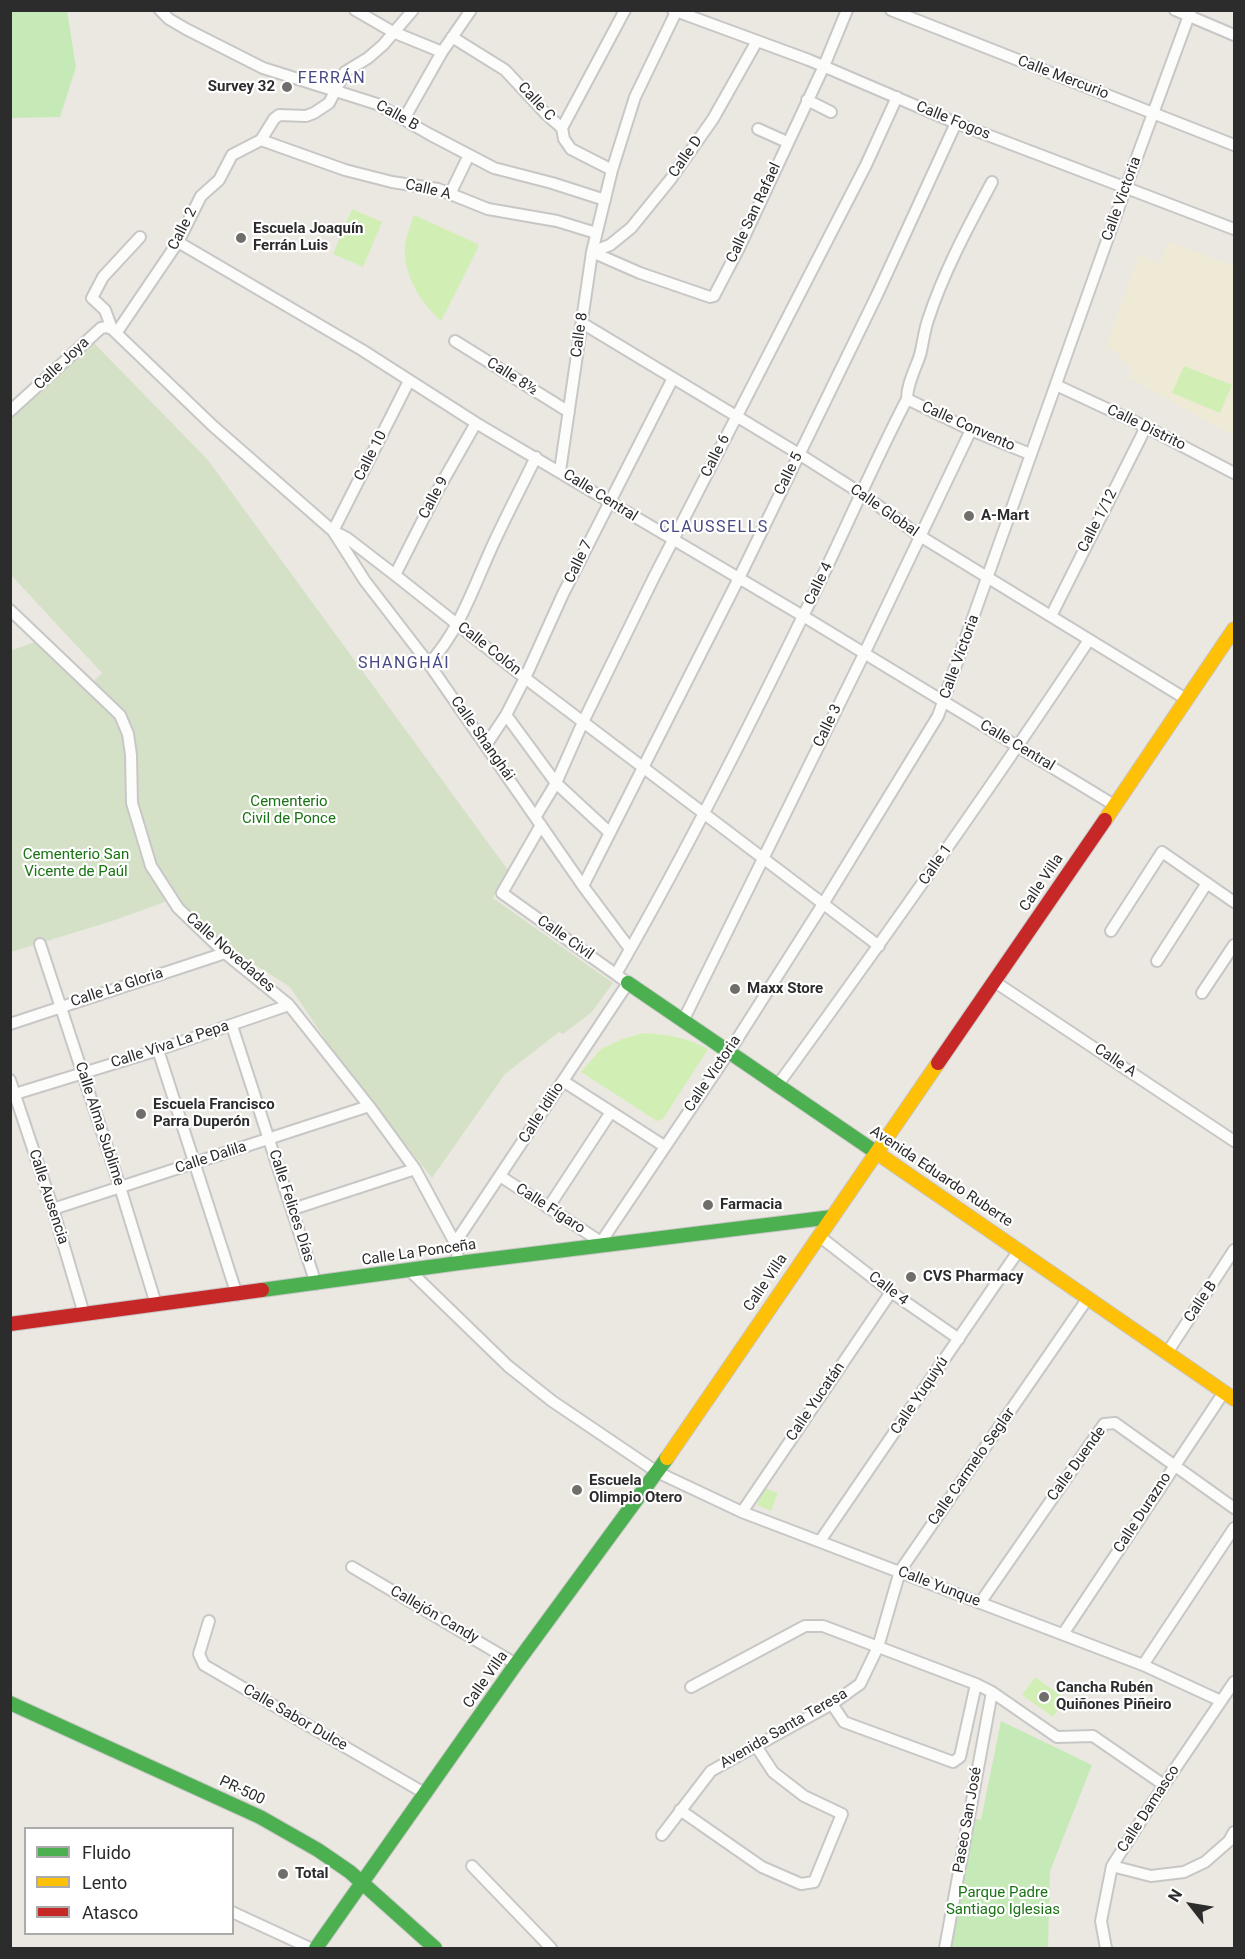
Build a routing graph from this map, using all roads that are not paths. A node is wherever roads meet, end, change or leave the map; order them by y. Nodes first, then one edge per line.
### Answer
1 (160, 10) edge
2 (355, 10) edge
3 (412, 10) edge
4 (471, 10) edge
5 (625, 10) edge
6 (847, 10) edge
7 (891, 10) edge
8 (1175, 10) edge
9 (675, 11) edge
10 (1190, 13) edge
11 (393, 32) junction
12 (1234, 35) edge
13 (452, 37) junction
14 (757, 41) junction
15 (442, 52) junction
16 (824, 66) junction
17 (336, 90) junction
18 (897, 97) junction
19 (807, 100) junction
20 (831, 112) dead end
21 (1154, 113) junction
22 (404, 119) junction
23 (956, 123) junction
24 (562, 128) junction
25 (758, 129) dead end
26 (261, 140) junction
27 (787, 142) junction
28 (1234, 146) edge
29 (469, 155) junction
30 (611, 174) junction
31 (992, 182) dead end
32 (1126, 187) junction
33 (450, 194) junction
34 (605, 200) junction
35 (1234, 229) edge
36 (596, 233) junction
37 (140, 237) dead end
38 (178, 242) junction
39 (592, 252) junction
40 (582, 323) junction
41 (114, 330) junction
42 (455, 342) dead end
43 (673, 378) junction
44 (409, 381) junction
45 (1056, 385) junction
46 (907, 399) junction
47 (10, 411) edge
48 (568, 412) junction
49 (736, 416) junction
50 (476, 423) junction
51 (1146, 427) junction
52 (971, 430) junction
53 (799, 454) junction
54 (1030, 454) junction
55 (537, 457) junction
56 (560, 471) junction
57 (1234, 473) edge
58 (862, 494) junction
59 (609, 502) junction
60 (333, 531) junction
61 (920, 536) junction
62 (673, 540) junction
63 (395, 574) junction
64 (988, 577) junction
65 (739, 578) junction
66 (10, 609) edge
67 (803, 616) junction
68 (1051, 616) junction
69 (457, 625) junction
70 (1234, 630) edge
71 (1089, 640) junction
72 (864, 654) junction
73 (429, 664) junction
74 (525, 678) junction
75 (1186, 699) junction
76 (944, 703) junction
77 (506, 715) junction
78 (583, 722) junction
79 (486, 745) junction
80 (1018, 746) junction
81 (643, 766) junction
82 (556, 783) junction
83 (1114, 805) junction
84 (703, 814) junction
85 (539, 820) junction
86 (610, 833) junction
87 (764, 858) junction
88 (1207, 883) junction
89 (583, 886) junction
90 (502, 893) joint
91 (1234, 902) edge
92 (824, 904) junction
93 (1111, 931) dead end
94 (40, 944) dead end
95 (1234, 945) edge
96 (879, 946) junction
97 (630, 949) junction
98 (225, 953) junction
99 (1157, 961) dead end
100 (616, 974) junction
101 (995, 981) junction
102 (628, 983) junction
103 (1202, 993) dead end
104 (289, 1005) junction
105 (60, 1007) junction
106 (683, 1021) junction
107 (10, 1024) edge
108 (232, 1026) junction
109 (158, 1050) junction
110 (729, 1052) junction
111 (82, 1073) junction
112 (10, 1080) edge
113 (563, 1081) junction
114 (777, 1086) junction
115 (15, 1094) junction
116 (369, 1106) junction
117 (611, 1112) junction
118 (269, 1140) junction
119 (1234, 1141) edge
120 (664, 1146) junction
121 (877, 1153) junction
122 (194, 1163) junction
123 (415, 1169) junction
124 (500, 1176) junction
125 (120, 1188) junction
126 (548, 1208) junction
127 (53, 1209) junction
128 (293, 1209) junction
129 (832, 1216) junction
130 (819, 1236) junction
131 (455, 1243) junction
132 (600, 1244) junction
133 (1019, 1250) junction
134 (1234, 1250) edge
135 (459, 1263) junction
136 (409, 1270) junction
137 (316, 1284) junction
138 (891, 1292) junction
139 (237, 1295) junction
140 (1088, 1298) junction
141 (156, 1304) junction
142 (84, 1314) junction
143 (10, 1324) edge
144 (959, 1338) junction
145 (1167, 1353) junction
146 (1229, 1396) edge
147 (1174, 1465) junction
148 (657, 1472) junction
149 (1234, 1508) edge
150 (742, 1512) junction
151 (1234, 1528) edge
152 (820, 1541) junction
153 (352, 1567) dead end
154 (900, 1571) junction
155 (980, 1603) junction
156 (209, 1621) dead end
157 (1063, 1634) junction
158 (878, 1647) junction
159 (516, 1664) junction
160 (1143, 1665) junction
161 (1234, 1682) edge
162 (976, 1684) junction
163 (691, 1687) dead end
164 (992, 1692) junction
165 (1221, 1701) junction
166 (10, 1703) edge
167 (832, 1704) junction
168 (756, 1746) junction
169 (1164, 1785) junction
170 (426, 1794) junction
171 (681, 1810) junction
172 (1234, 1832) edge
173 (662, 1835) dead end
174 (471, 1866) dead end
175 (1112, 1866) junction
176 (364, 1882) junction
177 (234, 1913) edge
178 (310, 1948) edge
179 (316, 1948) edge
180 (435, 1948) edge
181 (551, 1948) edge
182 (945, 1948) edge
183 (1106, 1948) edge

1 - 17 street, Calle B
2 - 11 street
3 - 11 street
4 - 13 street
5 - 24 street
6 - 16 street, Calle San Rafael
7 - 21 street, Calle Mercurio
8 - 10 street
9 - 14 street, Calle Fogos
9 - 30 street
10 - 12 street
10 - 21 street, Calle Victoria
11 - 15 street
11 - 17 street
13 - 15 street
13 - 24 street, Calle C
14 - 16 street, Calle Fogos
14 - 39 street, Calle D
15 - 22 street
16 - 18 street, Calle Fogos
16 - 19 street, Calle San Rafael
17 - 22 street, Calle B
17 - 26 street
18 - 23 street, Calle Fogos
18 - 49 street, Calle 6
19 - 20 street
19 - 27 street, Calle San Rafael
21 - 28 street, Calle Mercurio
21 - 32 street, Calle Victoria
22 - 29 street, Calle B
23 - 32 street, Calle Fogos
23 - 53 street, Calle 5
24 - 30 street, Calle C
25 - 27 street
26 - 33 street, Calle A
26 - 38 street, Calle 2
27 - 39 street, Calle San Rafael
29 - 33 street
29 - 34 street, Calle B
30 - 34 street, Calle 8
31 - 46 street, Calle 4
32 - 35 street, Calle Fogos
32 - 45 street, Calle Victoria
33 - 36 street, Calle A
34 - 36 street, Calle 8
36 - 39 street, Calle 8
37 - 41 street, Calle Colón
38 - 41 street, Calle 2
38 - 44 street, Calle Central
39 - 40 street, Calle 8
40 - 43 street, Calle Global
40 - 48 street, Calle 8
41 - 47 street, Calle Joya
41 - 60 street, Calle Colón
42 - 48 street, Calle 8½
43 - 49 street, Calle Global
43 - 59 street, Calle 7
44 - 50 street, Calle Central
44 - 60 street, Calle 10
45 - 51 street, Calle Distrito
45 - 54 street, Calle Victoria
46 - 52 street, Calle Convento
46 - 58 street, Calle 4
48 - 56 street, Calle 8
49 - 53 street, Calle Global
49 - 62 street, Calle 6
50 - 55 street, Calle Central
50 - 63 street, Calle 9
51 - 57 street, Calle Distrito
51 - 68 street, Calle 1/12
52 - 54 street, Calle Convento
52 - 61 street, Calle 3
53 - 58 street, Calle Global
53 - 65 street, Calle 5
54 - 64 street, Calle Victoria
55 - 56 street, Calle Central
55 - 69 street
56 - 59 street, Calle Central
58 - 61 street, Calle Global
58 - 67 street, Calle 4
59 - 62 street, Calle Central
59 - 74 street, Calle 7
60 - 63 street, Calle Colón
60 - 73 street, Calle Shanghái
61 - 64 street, Calle Global
61 - 72 street, Calle 3
62 - 65 street, Calle Central
62 - 78 street, Calle 6
63 - 69 street, Calle Colón
64 - 68 street, Calle Global
64 - 76 street, Calle Victoria
65 - 67 street, Calle Central
65 - 81 street, Calle 5
66 - 98 street, Calle Novedades
67 - 72 street, Calle Central
67 - 84 street, Calle 4
68 - 71 street, Calle Global
69 - 73 street
69 - 74 street, Calle Colón
70 - 75 main road, Calle Villa
71 - 75 street, Calle Global
71 - 80 street, Calle 1
72 - 76 street, Calle Central
72 - 87 street, Calle 3
73 - 79 street, Calle Shanghái
74 - 77 street, Calle 7
74 - 78 street, Calle Colón
75 - 83 main road, Calle Villa
76 - 80 street, Calle Central
76 - 92 street, Calle Victoria
77 - 79 street, Calle 7
77 - 82 street
78 - 81 street, Calle Colón
78 - 82 street, Calle 6
79 - 85 street, Calle Shanghái
80 - 83 street, Calle Central
80 - 96 street, Calle 1
81 - 84 street, Calle Colón
81 - 86 street, Calle 5
82 - 85 street, Calle 6
82 - 86 street
83 - 101 main road, Calle Villa
84 - 87 street, Calle Colón
84 - 97 street, Calle 4
85 - 89 street, Calle Shanghái
85 - 90 street, Calle 6
86 - 89 street, Calle 5
87 - 92 street, Calle Colón
87 - 106 street, Calle 3
88 - 91 street
88 - 93 street
88 - 99 street
89 - 97 street, Calle Shanghái
90 - 100 street, Calle Civil
92 - 96 street, Calle Colón
92 - 110 street, Calle Victoria
94 - 105 street, Calle Alma Sublime
95 - 103 street
96 - 114 street, Calle 1
97 - 100 street, Calle 4
98 - 104 street, Calle Novedades
98 - 105 street, Calle La Gloria
100 - 102 street, Calle Civil
101 - 119 street, Calle A
101 - 121 main road, Calle Villa
102 - 106 main road, Avenida Eduardo Ruberte
102 - 113 street, Calle Idilio
104 - 108 street, Calle Viva La Pepa
104 - 116 street, Calle Novedades
105 - 107 street, Calle La Gloria
105 - 111 street, Calle Alma Sublime
106 - 110 main road, Avenida Eduardo Ruberte
108 - 109 street, Calle Viva La Pepa
108 - 118 street, Calle Felices Días
109 - 111 street, Calle Viva La Pepa
109 - 122 street
110 - 114 main road, Avenida Eduardo Ruberte
110 - 120 street, Calle Victoria
111 - 115 street, Calle Viva La Pepa
111 - 125 street, Calle Alma Sublime
112 - 115 street, Calle Ausencia
113 - 117 street
113 - 124 street, Calle Idilio
114 - 121 main road, Avenida Eduardo Ruberte
115 - 127 street, Calle Ausencia
116 - 118 street, Calle Dalila
116 - 123 street, Calle Novedades
117 - 120 street
117 - 126 street
118 - 122 street, Calle Dalila
118 - 128 street, Calle Felices Días
120 - 132 street, Calle Victoria
121 - 129 main road, Calle Villa
121 - 133 main road, Avenida Eduardo Ruberte
122 - 125 street, Calle Dalila
122 - 139 street
123 - 128 street
123 - 131 street, Calle Novedades
124 - 126 street, Calle Fígaro
124 - 131 street, Calle Idilio
125 - 127 street, Calle Dalila
125 - 141 street, Calle Alma Sublime
126 - 132 street, Calle Fígaro
127 - 142 street, Calle Ausencia
128 - 137 street, Calle Felices Días
129 - 130 main road, Calle Villa
129 - 132 main road, Calle La Ponceña
130 - 138 street, Calle 4
130 - 148 main road, Calle Villa
131 - 135 street, Calle Novedades
132 - 135 main road, Calle La Ponceña
133 - 140 main road, Avenida Eduardo Ruberte
133 - 144 street, Calle Yuquiyú
134 - 145 street, Calle B
135 - 136 main road, Calle La Ponceña
136 - 137 main road, Calle La Ponceña
136 - 148 street, Calle Yunque
137 - 139 main road, Calle La Ponceña
138 - 144 street, Calle 4
138 - 150 street, Calle Yucatán
139 - 141 main road, Calle La Ponceña
140 - 145 main road, Avenida Eduardo Ruberte
140 - 154 street, Calle Carmelo Seglar
141 - 142 main road, Calle La Ponceña
142 - 143 main road, Calle La Ponceña
144 - 152 street, Calle Yuquiyú
145 - 146 main road, Avenida Eduardo Ruberte
146 - 147 street, Calle Durazno
147 - 149 street, Calle Duende
147 - 155 street, Calle Duende
147 - 157 street, Calle Durazno
148 - 150 street, Calle Yunque
148 - 159 main road, Calle Villa
150 - 152 street, Calle Yunque
151 - 160 street
152 - 154 street, Calle Yunque
153 - 159 street, Callejón Candy
154 - 155 street, Calle Yunque
154 - 158 street, Calle Carmelo Seglar
155 - 157 street, Calle Yunque
156 - 170 street, Calle Sabor Dulce
157 - 160 street, Calle Yunque
158 - 162 street
158 - 163 street
158 - 167 street, Avenida Santa Teresa
159 - 170 main road, Calle Villa
160 - 165 street, Calle Yunque
161 - 165 street, Calle Damasco
162 - 164 street
162 - 167 street
164 - 169 street
164 - 182 street, Paseo San José
165 - 169 street, Calle Damasco
166 - 176 main road, PR-500 / PR-500
167 - 168 street, Avenida Santa Teresa
168 - 171 street, Avenida Santa Teresa
168 - 171 street
169 - 175 street, Calle Damasco
170 - 176 main road, Calle Villa
171 - 173 street, Avenida Santa Teresa
172 - 175 street
174 - 181 street
175 - 183 street, Calle Damasco
176 - 179 main road, Calle Villa
176 - 180 main road, PR-500 / PR-500
177 - 178 street

